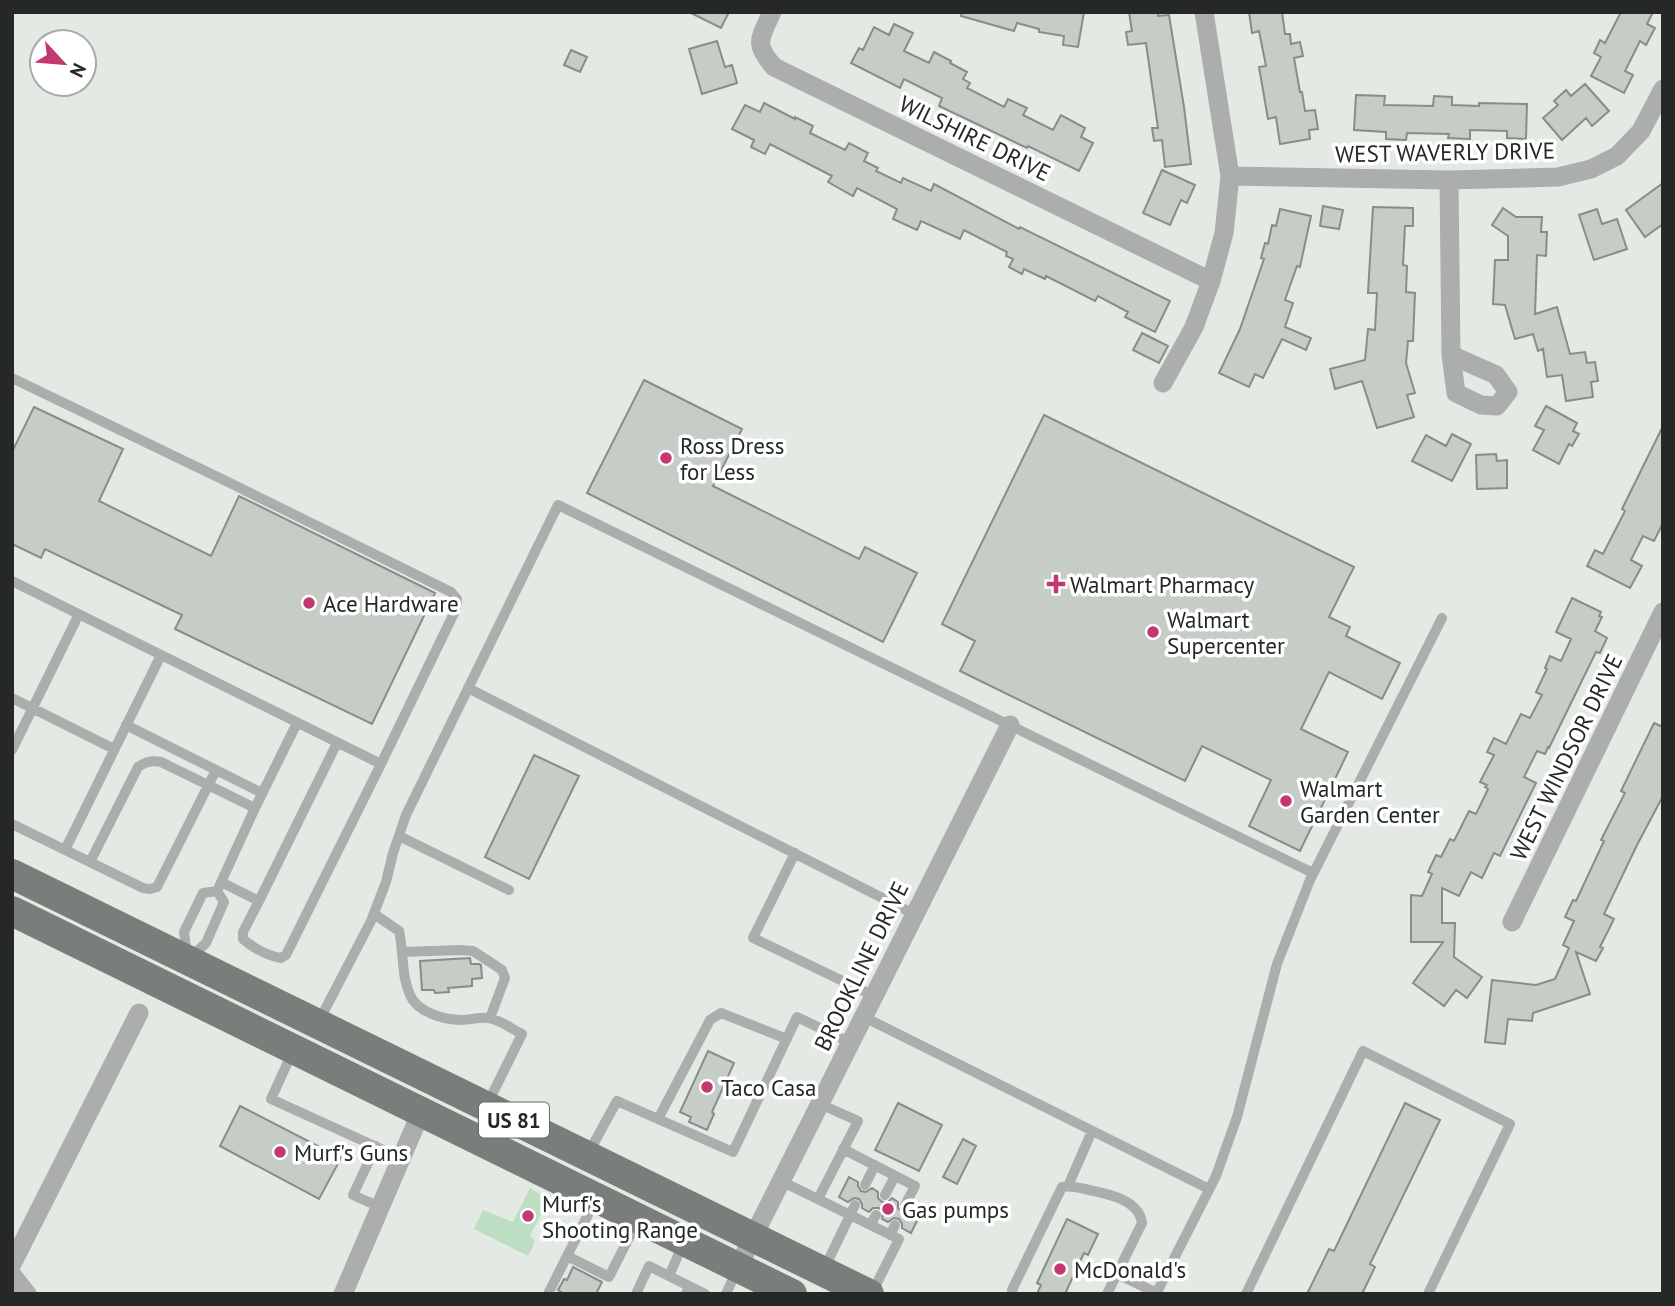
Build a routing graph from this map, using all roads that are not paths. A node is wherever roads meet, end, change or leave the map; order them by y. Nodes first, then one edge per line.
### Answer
1 (772, 12) edge
2 (1204, 12) edge
3 (1663, 89) edge
4 (1230, 176) junction
5 (1449, 180) junction
6 (1211, 281) junction
7 (1451, 355) dead end
8 (12, 378) edge
9 (1163, 383) dead end
10 (12, 581) edge
11 (1663, 612) edge
12 (79, 614) junction
13 (1441, 618) dead end
14 (161, 655) junction
15 (468, 688) junction
16 (12, 698) edge
17 (33, 708) junction
18 (297, 723) junction
19 (126, 725) junction
20 (1010, 725) junction
21 (337, 743) junction
22 (114, 749) junction
23 (12, 750) edge
24 (381, 764) junction
25 (216, 770) junction
26 (208, 785) junction
27 (262, 793) junction
28 (255, 808) junction
29 (12, 824) edge
30 (399, 836) junction
31 (65, 850) junction
32 (795, 853) junction
33 (90, 862) junction
34 (1313, 873) junction
35 (12, 874) edge
36 (219, 886) junction
37 (509, 890) dead end
38 (259, 901) junction
39 (12, 911) edge
40 (374, 914) junction
41 (914, 914) junction
42 (1512, 922) dead end
43 (402, 952) junction
44 (188, 959) junction
45 (173, 990) junction
46 (874, 996) junction
47 (139, 1013) dead end
48 (864, 1017) junction
49 (491, 1018) junction
50 (318, 1024) junction
51 (787, 1039) junction
52 (851, 1043) junction
53 (293, 1049) junction
54 (820, 1104) junction
55 (486, 1107) junction
56 (421, 1112) junction
57 (658, 1119) junction
58 (1092, 1131) junction
59 (376, 1146) junction
60 (843, 1149) junction
61 (587, 1156) junction
62 (401, 1158) junction
63 (875, 1165) junction
64 (895, 1176) junction
65 (781, 1181) junction
66 (865, 1185) dead end
67 (1068, 1186) junction
68 (1209, 1189) junction
69 (885, 1195) dead end
70 (597, 1198) junction
71 (818, 1199) junction
72 (905, 1205) dead end
73 (380, 1208) junction
74 (853, 1210) junction
75 (638, 1219) junction
76 (753, 1237) junction
77 (684, 1241) junction
78 (567, 1256) junction
79 (12, 1265) edge
80 (823, 1271) junction
81 (1117, 1274) junction
82 (12, 1275) edge
83 (668, 1276) junction
84 (732, 1281) edge
85 (688, 1290) edge
86 (1156, 1293) edge
87 (27, 1294) edge
88 (344, 1294) edge
89 (548, 1294) edge
90 (636, 1294) edge
91 (705, 1294) edge
92 (792, 1294) edge
93 (870, 1294) edge
94 (1013, 1294) edge
95 (1107, 1294) edge
96 (1246, 1294) edge
97 (1428, 1294) edge

1 - 6 street, WILSHIRE DRIVE
2 - 4 street
3 - 5 street, WEST WAVERLY DRIVE
4 - 5 street, WEST WAVERLY DRIVE
4 - 6 street
5 - 7 street
6 - 9 street
8 - 24 lane
10 - 12 lane
11 - 42 street, WEST WINDSOR DRIVE
12 - 14 lane
12 - 17 lane
13 - 34 lane
14 - 18 lane
14 - 19 lane
15 - 20 lane
15 - 30 lane
15 - 32 lane
16 - 17 lane
17 - 22 lane
17 - 23 lane
18 - 21 lane
18 - 27 lane
19 - 22 lane
19 - 25 lane
20 - 34 lane
20 - 41 street, BROOKLINE DRIVE
21 - 24 lane
21 - 38 lane
22 - 31 lane
24 - 38 lane
25 - 26 lane
25 - 27 lane
26 - 28 lane
26 - 33 lane
26 - 33 lane
27 - 28 lane
28 - 36 lane
29 - 31 lane
30 - 37 lane
30 - 40 lane
31 - 33 lane
32 - 41 lane
32 - 46 lane
34 - 68 lane
35 - 44 main road, US 81
36 - 38 lane
36 - 44 lane
36 - 44 lane
39 - 45 main road, US 81
40 - 43 lane
40 - 50 lane
41 - 46 street, BROOKLINE DRIVE
43 - 49 lane
43 - 49 lane
44 - 45 main road
44 - 50 main road, US 81
45 - 53 main road, US 81
46 - 48 street, BROOKLINE DRIVE
47 - 79 street
48 - 52 street, BROOKLINE DRIVE
48 - 58 lane
49 - 55 lane
50 - 55 main road, US 81
51 - 52 lane
51 - 57 lane
51 - 57 lane
52 - 54 street, BROOKLINE DRIVE
53 - 56 main road, US 81
53 - 59 lane
54 - 60 lane
54 - 65 street, BROOKLINE DRIVE
55 - 61 main road, US 81
56 - 62 street
56 - 70 main road, US 81
57 - 61 lane
58 - 67 lane
58 - 68 lane
59 - 62 lane
59 - 73 lane
60 - 63 lane
60 - 71 lane
61 - 76 main road, US 81
62 - 73 street
63 - 64 lane
63 - 66 lane
64 - 69 lane
64 - 72 lane
65 - 71 lane
65 - 76 street, BROOKLINE DRIVE
67 - 81 lane
67 - 94 lane
68 - 86 lane
70 - 75 main road, US 81
70 - 78 lane
71 - 74 lane
73 - 88 street
74 - 80 lane
74 - 93 lane
75 - 77 main road, US 81
75 - 78 lane
76 - 80 main road, US 81
76 - 84 street, BROOKLINE DRIVE
77 - 83 lane
77 - 84 main road, US 81
78 - 89 lane
80 - 93 main road, US 81
81 - 86 lane
81 - 95 lane
82 - 87 street
83 - 85 lane
83 - 90 lane
84 - 92 main road, US 81
85 - 91 lane
96 - 97 lane

